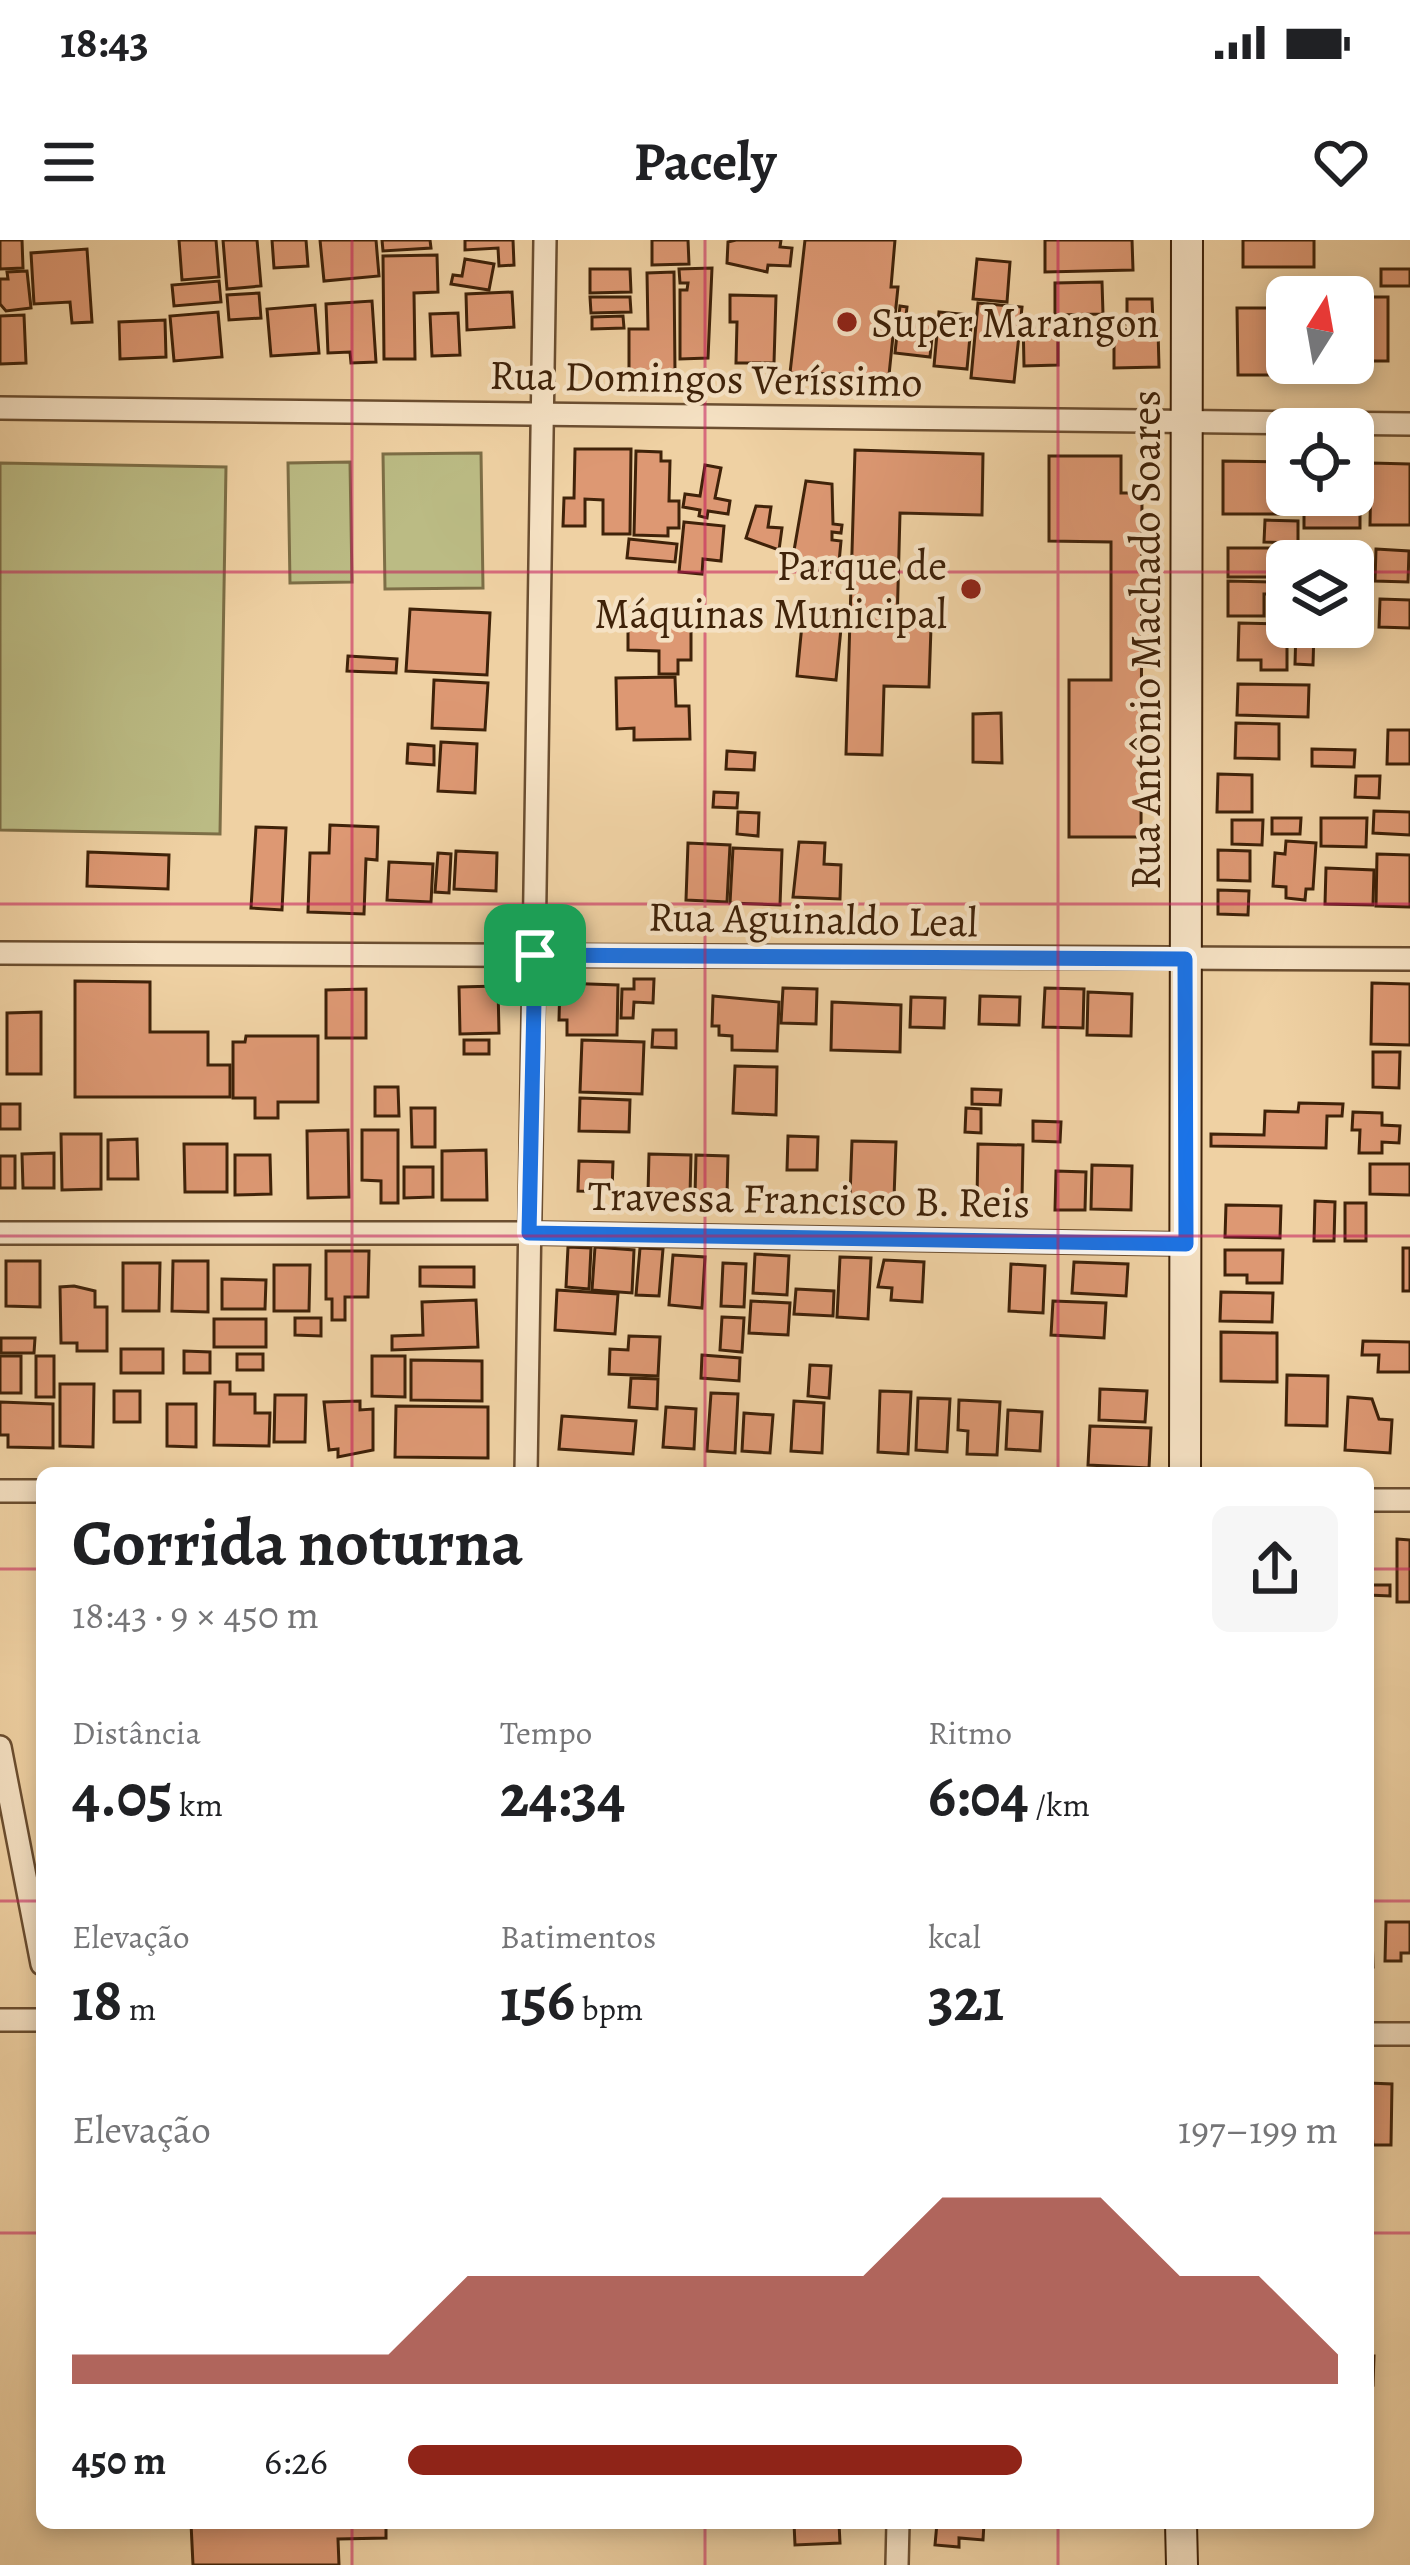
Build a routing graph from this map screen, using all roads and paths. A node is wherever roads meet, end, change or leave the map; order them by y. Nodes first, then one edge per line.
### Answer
1 (545, 240) edge
2 (1187, 240) edge
3 (0, 408) edge
4 (543, 414) junction
5 (1189, 424) junction
6 (1410, 424) edge
7 (0, 953) edge
8 (535, 955) junction
9 (1185, 959) junction
10 (1410, 959) edge
11 (0, 1233) edge
12 (529, 1233) junction
13 (1186, 1244) junction
14 (526, 1467) edge
15 (1185, 1467) edge
16 (0, 1491) edge
17 (36, 1491) edge
18 (1374, 1500) edge
19 (1410, 1500) edge
20 (0, 1747) edge
21 (36, 1933) edge
22 (0, 2020) edge
23 (36, 2020) edge
24 (1374, 2034) edge
25 (1410, 2034) edge
26 (898, 2529) edge
27 (1181, 2529) edge
28 (897, 2565) edge
29 (1182, 2565) edge

1 - 4 street
2 - 5 street, Rua Antônio Machado Soares
3 - 4 street, Rua Domingos Veríssimo
4 - 5 street, Rua Domingos Veríssimo
4 - 8 street
5 - 6 street, Rua Domingos Veríssimo
5 - 9 street, Rua Antônio Machado Soares
7 - 8 street, Rua Aguinaldo Leal
8 - 9 street, Rua Aguinaldo Leal
8 - 12 street
9 - 10 street, Rua Aguinaldo Leal
9 - 13 street, Rua Antônio Machado Soares
11 - 12 street, Travessa Francisco B. Reis
12 - 13 street, Travessa Francisco B. Reis
12 - 14 street
13 - 15 street, Rua Antônio Machado Soares
16 - 17 street
18 - 19 street
20 - 21 street
22 - 23 street
24 - 25 street
26 - 28 street
27 - 29 street

